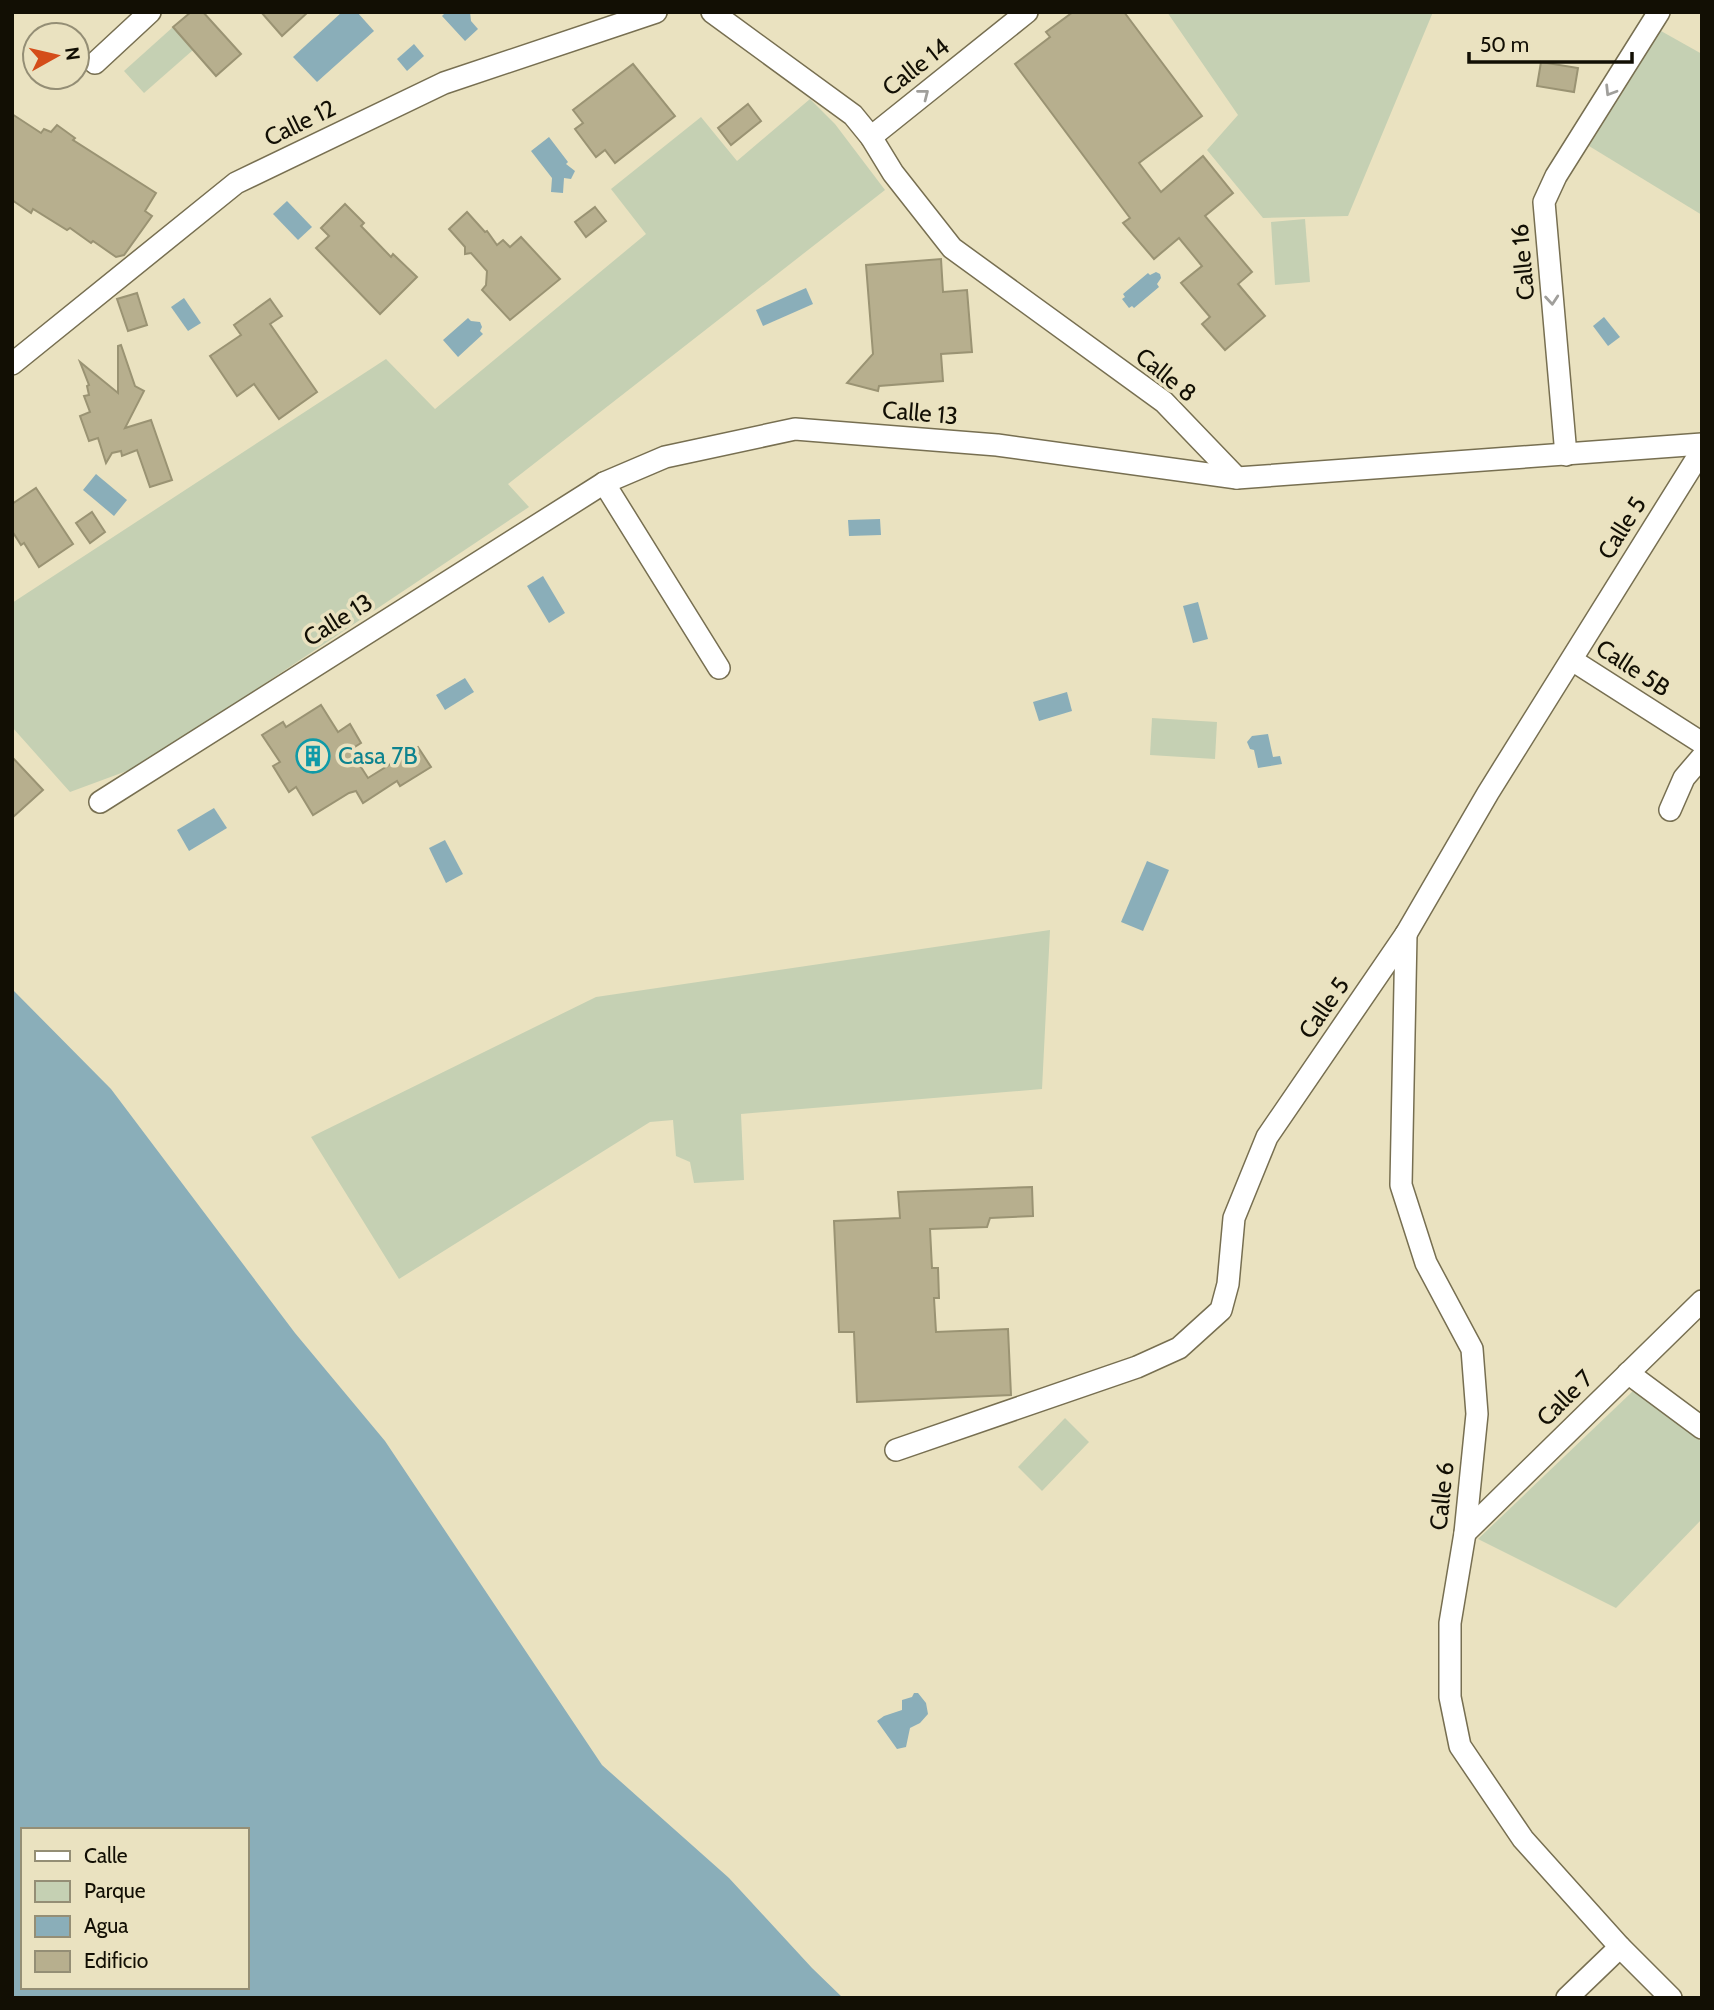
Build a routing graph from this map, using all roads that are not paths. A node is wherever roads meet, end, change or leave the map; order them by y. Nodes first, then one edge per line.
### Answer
1 (150, 12) edge
2 (656, 12) edge
3 (712, 12) edge
4 (1027, 12) edge
5 (1659, 12) edge
6 (95, 63) dead end
7 (871, 136) junction
8 (12, 364) edge
9 (1702, 444) edge
10 (1702, 450) edge
11 (1566, 455) junction
12 (1237, 478) junction
13 (604, 483) junction
14 (1572, 660) junction
15 (719, 668) dead end
16 (1702, 743) edge
17 (1702, 757) edge
18 (100, 802) dead end
19 (1670, 810) dead end
20 (1406, 934) junction
21 (1702, 1301) edge
22 (1628, 1373) junction
23 (1702, 1428) edge
24 (897, 1450) dead end
25 (1465, 1533) junction
26 (1620, 1947) junction
27 (1567, 1998) edge
28 (1671, 1998) edge

1 - 6 street
2 - 8 street, Calle 12
3 - 7 street, Calle 8
7 -> 4 street, Calle 14
5 -> 11 street, Calle 16
7 - 12 street, Calle 8
9 - 11 street
10 - 14 street, Calle 5
11 - 12 street
12 - 13 street, Calle 13
13 - 15 street
13 - 18 street, Calle 13
14 - 16 street, Calle 5B
14 - 20 street, Calle 5
17 - 19 street
20 - 24 street, Calle 5
20 - 25 street, Calle 6
21 - 22 street, Calle 7
22 - 23 street
22 - 25 street, Calle 7
25 - 26 street, Calle 6
26 - 27 street
26 - 28 street, Calle 6

